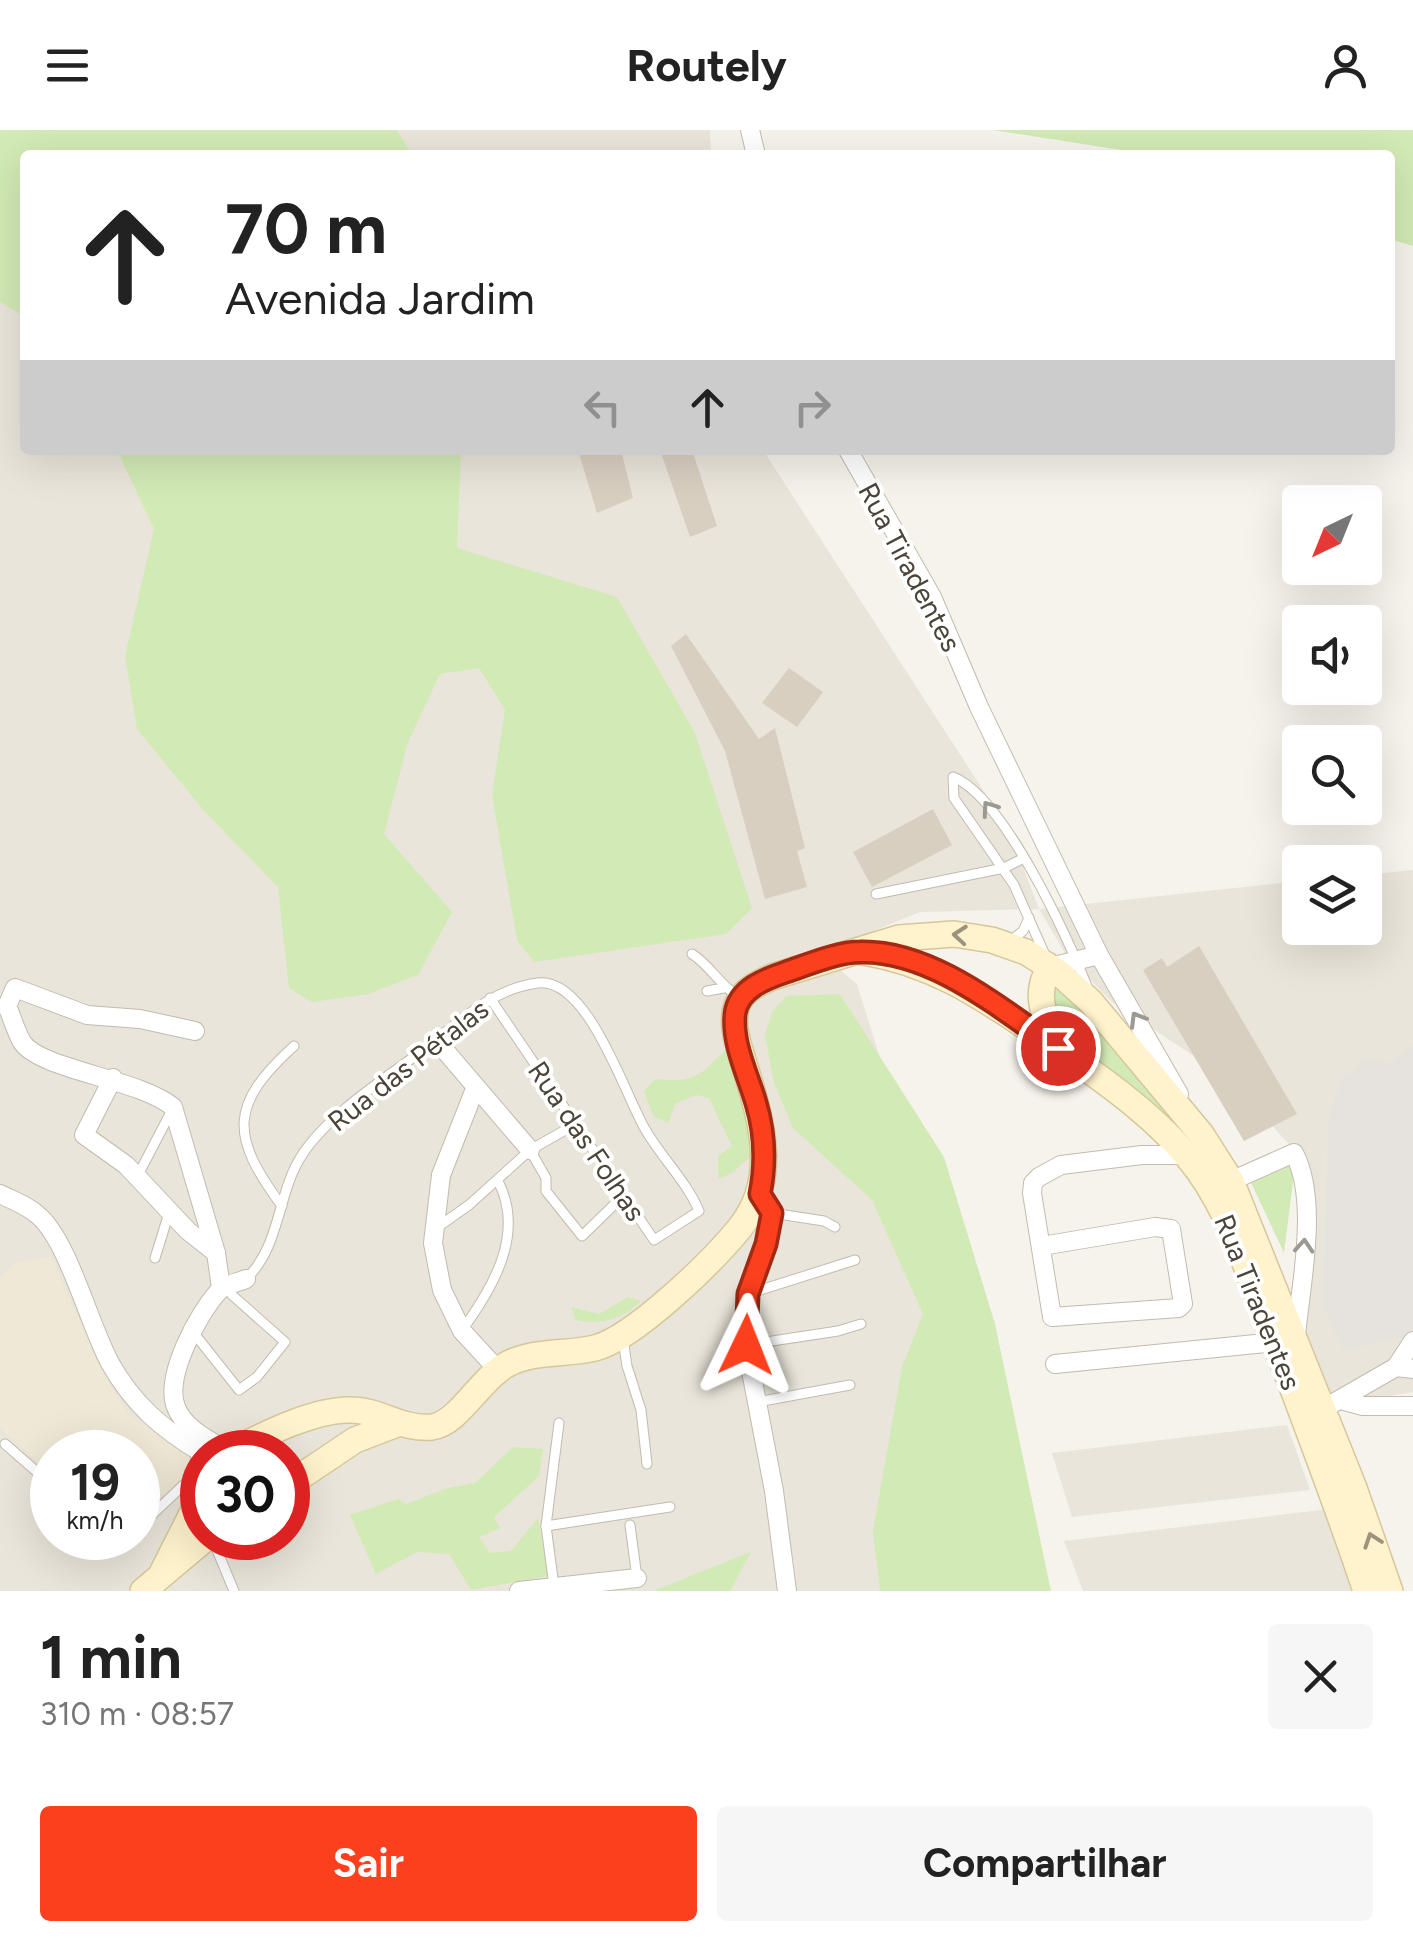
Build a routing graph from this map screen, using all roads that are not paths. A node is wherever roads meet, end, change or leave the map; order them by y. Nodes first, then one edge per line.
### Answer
1 (851, 455) edge
2 (1024, 858) junction
3 (1004, 868) junction
4 (876, 894) dead end
5 (1029, 918) junction
6 (1005, 943) junction
7 (858, 952) junction
8 (692, 954) dead end
9 (1099, 955) junction
10 (1077, 961) junction
11 (1050, 967) junction
12 (707, 990) dead end
13 (732, 993) junction
14 (490, 998) junction
15 (1094, 1005) junction
16 (196, 1031) dead end
17 (436, 1040) junction
18 (294, 1046) dead end
19 (612, 1058) joint
20 (1076, 1061) junction
21 (113, 1078) junction
22 (475, 1089) junction
23 (174, 1107) junction
24 (576, 1124) junction
25 (1158, 1128) junction
26 (1194, 1145) junction
27 (530, 1150) junction
28 (1142, 1155) junction
29 (137, 1177) junction
30 (498, 1181) junction
31 (1231, 1181) junction
32 (0, 1194) edge
33 (624, 1196) junction
34 (766, 1204) junction
35 (282, 1206) junction
36 (170, 1211) junction
37 (1228, 1221) junction
38 (834, 1226) dead end
39 (434, 1229) junction
40 (1042, 1246) junction
41 (216, 1253) junction
42 (155, 1258) dead end
43 (855, 1260) dead end
44 (246, 1278) joint
45 (224, 1287) junction
46 (748, 1294) junction
47 (862, 1324) dead end
48 (462, 1331) junction
49 (193, 1332) junction
50 (622, 1337) junction
51 (1413, 1340) edge
52 (1286, 1341) junction
53 (746, 1345) junction
54 (1056, 1364) dead end
55 (1404, 1368) edge
56 (498, 1370) junction
57 (850, 1386) dead end
58 (757, 1402) junction
59 (1332, 1404) junction
60 (1413, 1406) edge
61 (559, 1423) dead end
62 (370, 1424) junction
63 (195, 1430) edge
64 (278, 1430) edge
65 (180, 1438) edge
66 (5, 1444) dead end
67 (647, 1464) dead end
68 (30, 1466) edge
69 (310, 1469) edge
70 (180, 1488) edge
71 (160, 1507) edge
72 (670, 1507) dead end
73 (630, 1525) dead end
74 (546, 1526) junction
75 (180, 1542) edge
76 (182, 1560) edge
77 (219, 1560) edge
78 (637, 1578) joint
79 (153, 1584) edge
80 (554, 1586) junction
81 (234, 1591) edge
82 (519, 1591) edge
83 (786, 1591) edge
84 (1366, 1591) edge
85 (1390, 1591) edge

1 - 9 street, Rua Tiradentes
2 - 3 lane
2 -> 3 lane, Rua Tiradentes
2 - 10 lane, Rua Tiradentes
3 - 4 lane
3 - 5 lane
5 - 6 lane
5 - 11 lane
6 -> 7 street, Rua Tiradentes
6 - 11 street, Rua Tiradentes
7 - 13 street, Rua Tiradentes
7 - 20 street
8 - 13 lane
9 - 10 street
26 -> 9 street, Rua Tiradentes
10 - 11 street
10 - 15 lane, Rua Tiradentes
11 - 15 street, Rua Tiradentes
11 - 20 street
12 - 13 lane
13 - 34 street
14 - 17 lane, Rua das Pétalas
14 - 19 lane, Rua das Pétalas
14 - 24 lane, Rua das Folhas
15 - 26 street, Rua Tiradentes
16 - 21 street
17 - 22 street
17 - 35 lane, Rua das Pétalas
18 - 35 lane
19 - 33 lane, Rua das Folhas
20 - 25 street, Rua Tiradentes
21 - 23 street
21 - 29 street
22 - 27 street
22 - 39 street
23 - 29 lane
23 - 41 street
24 - 27 lane
24 - 33 lane, Rua das Folhas
25 - 26 street, Rua Tiradentes
25 - 28 street
26 - 28 street
26 - 31 street, Rua Tiradentes
26 - 37 street, Rua Tiradentes
27 - 30 lane
27 - 33 lane
28 - 40 street
29 - 36 street
30 - 39 lane
30 - 48 lane
31 - 37 street
31 - 52 street, Rua Tiradentes
52 -> 31 street, Rua Tiradentes
32 - 65 street
34 - 38 lane
34 - 46 street
34 - 50 street
35 - 44 lane, Rua das Pétalas
36 - 41 street
36 - 42 lane
37 - 52 street, Rua Tiradentes
39 - 48 street
40 - 40 street
41 - 45 street
43 - 46 lane
44 - 45 street, Rua das Pétalas
45 - 49 street
45 - 49 lane
46 - 53 street
47 - 53 lane
48 - 56 street
49 - 63 street
50 - 56 street
50 - 67 lane
51 - 55 street
52 - 54 street
52 - 59 street, Rua Tiradentes
52 - 84 street, Rua Tiradentes
53 - 58 street
55 - 59 street
56 - 62 street
57 - 58 lane
58 - 83 street
59 - 60 street
85 -> 59 street, Rua Tiradentes
61 - 74 lane
62 - 64 street
62 - 69 street
66 - 68 lane
70 - 71 lane
72 - 74 lane
73 - 78 lane
74 - 80 lane
75 - 79 street
76 - 79 street
77 - 81 lane
78 - 80 street
80 - 82 street

